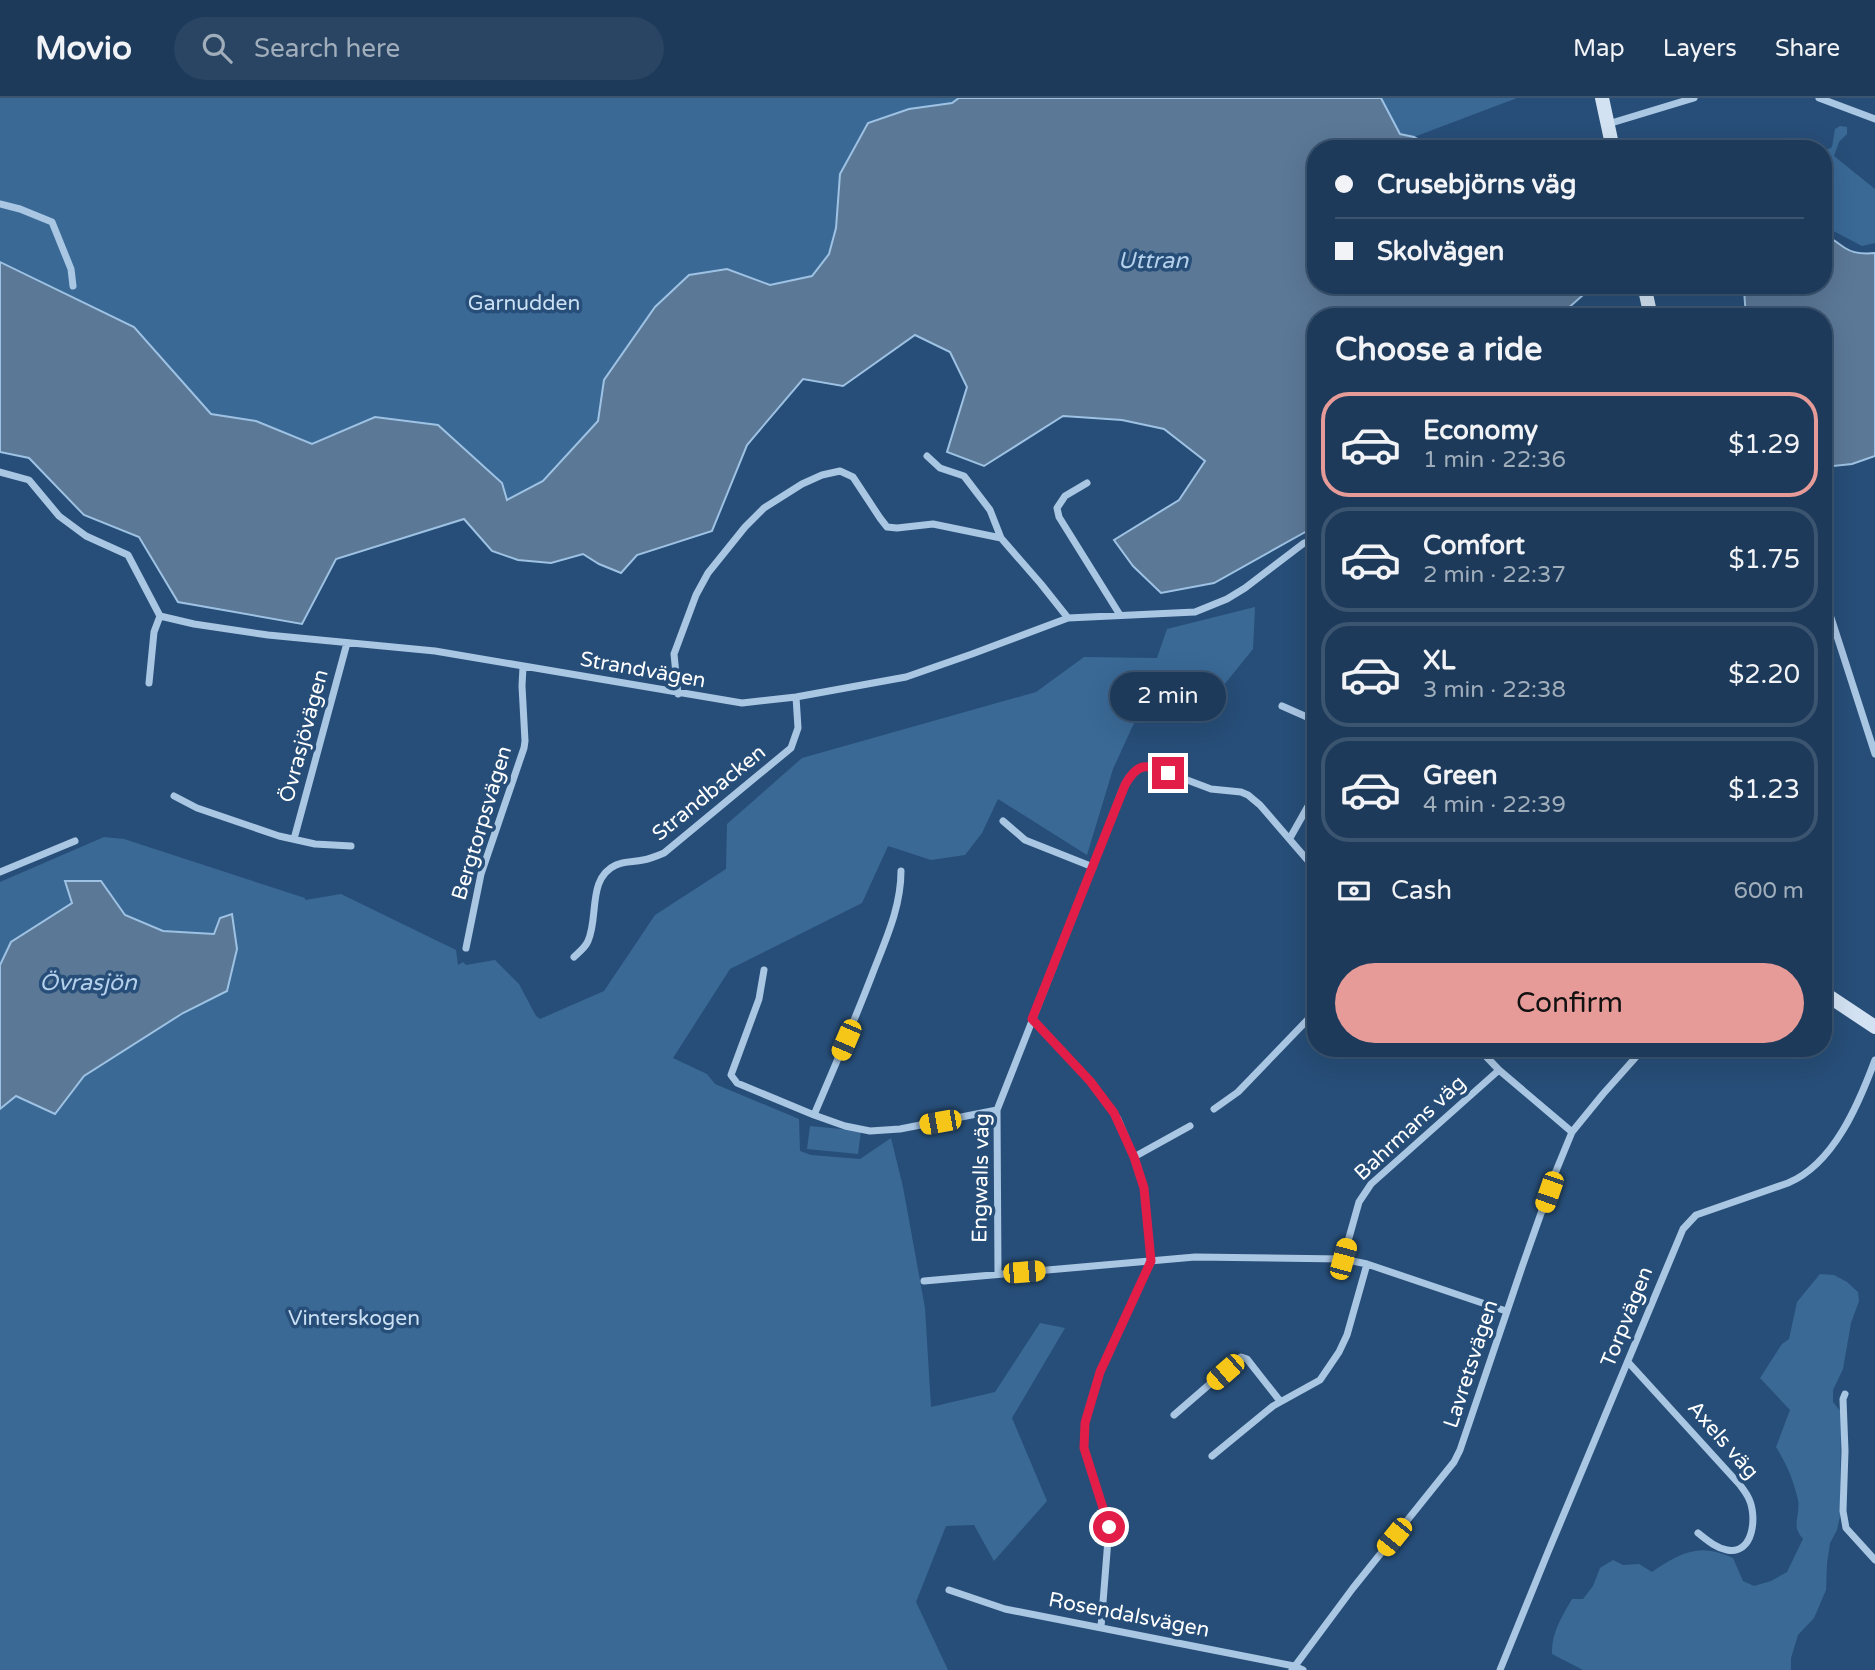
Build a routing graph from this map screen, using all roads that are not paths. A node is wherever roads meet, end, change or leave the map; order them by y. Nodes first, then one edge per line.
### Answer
1 (1602, 98) edge
2 (1694, 98) edge
3 (1819, 98) edge
4 (1875, 119) edge
5 (1608, 124) junction
6 (1611, 140) edge
7 (0, 204) edge
8 (73, 286) dead end
9 (927, 456) dead end
10 (0, 472) edge
11 (1087, 483) dead end
12 (1001, 538) junction
13 (1307, 542) edge
14 (1121, 615) junction
15 (160, 616) junction
16 (1068, 618) junction
17 (1832, 621) edge
18 (347, 643) junction
19 (523, 667) junction
20 (149, 683) dead end
21 (678, 694) junction
22 (796, 697) junction
23 (1282, 706) dead end
24 (1307, 717) edge
25 (1875, 754) edge
26 (174, 796) dead end
27 (1307, 808) edge
28 (1003, 821) dead end
29 (1290, 838) junction
30 (294, 839) junction
31 (75, 841) dead end
32 (351, 846) dead end
33 (1307, 859) edge
34 (1093, 867) junction
35 (901, 871) dead end
36 (0, 872) edge
37 (466, 948) dead end
38 (574, 957) dead end
39 (764, 970) dead end
40 (1832, 998) edge
41 (1032, 1019) junction
42 (1307, 1020) edge
43 (1875, 1027) edge
44 (1487, 1057) edge
45 (1636, 1057) edge
46 (1875, 1060) edge
47 (1499, 1070) junction
48 (1214, 1109) dead end
49 (997, 1110) junction
50 (814, 1115) junction
51 (1190, 1126) dead end
52 (1572, 1132) junction
53 (1134, 1157) junction
54 (1343, 1259) junction
55 (1151, 1261) junction
56 (1367, 1265) junction
57 (998, 1274) junction
58 (923, 1281) dead end
59 (1506, 1311) junction
60 (1628, 1362) junction
61 (1845, 1394) dead end
62 (1280, 1401) junction
63 (1174, 1415) dead end
64 (1212, 1456) dead end
65 (1698, 1534) dead end
66 (1875, 1560) edge
67 (949, 1590) dead end
68 (1101, 1627) junction
69 (1293, 1668) edge
70 (1303, 1670) edge
71 (1500, 1670) edge

1 - 5 street
2 - 5 street
3 - 4 street
5 - 6 street
7 - 8 street
9 - 12 street
10 - 15 street
11 - 14 street
12 - 16 street
12 - 21 street
13 - 14 street, Strandvägen
14 - 16 street, Strandvägen
15 - 18 street, Strandvägen
15 - 20 street
16 - 22 street, Strandvägen
17 - 25 street
18 - 19 street, Strandvägen
18 - 30 street, Övrasjövägen
19 - 21 street, Strandvägen
19 - 37 street, Bergtorpsvägen
21 - 22 street, Strandvägen
22 - 38 street, Strandbacken
23 - 24 street
26 - 30 street
27 - 29 street
28 - 34 street
29 - 33 street
29 - 34 street, Engwalls väg
30 - 32 street
31 - 36 street
34 - 41 street, Engwalls väg
35 - 50 street
39 - 50 street
40 - 43 street
41 - 49 street, Engwalls väg
41 - 53 street
42 - 48 street
44 - 47 street
45 - 52 street, Lavretsvägen
46 - 60 street, Torpvägen
47 - 52 street
47 - 54 street, Bahrmans väg
49 - 50 street
49 - 57 street, Engwalls väg
51 - 53 street
52 - 59 street, Lavretsvägen
53 - 55 street
54 - 55 street
54 - 56 street
55 - 57 street
55 - 68 street
56 - 59 street
56 - 62 street
57 - 58 street
59 - 69 street, Lavretsvägen
60 - 65 street, Axels väg
60 - 71 street, Torpvägen
61 - 66 street
62 - 63 street
62 - 64 street
67 - 68 street, Rosendalsvägen
68 - 69 street, Rosendalsvägen
69 - 70 street, Rosendalsvägen

